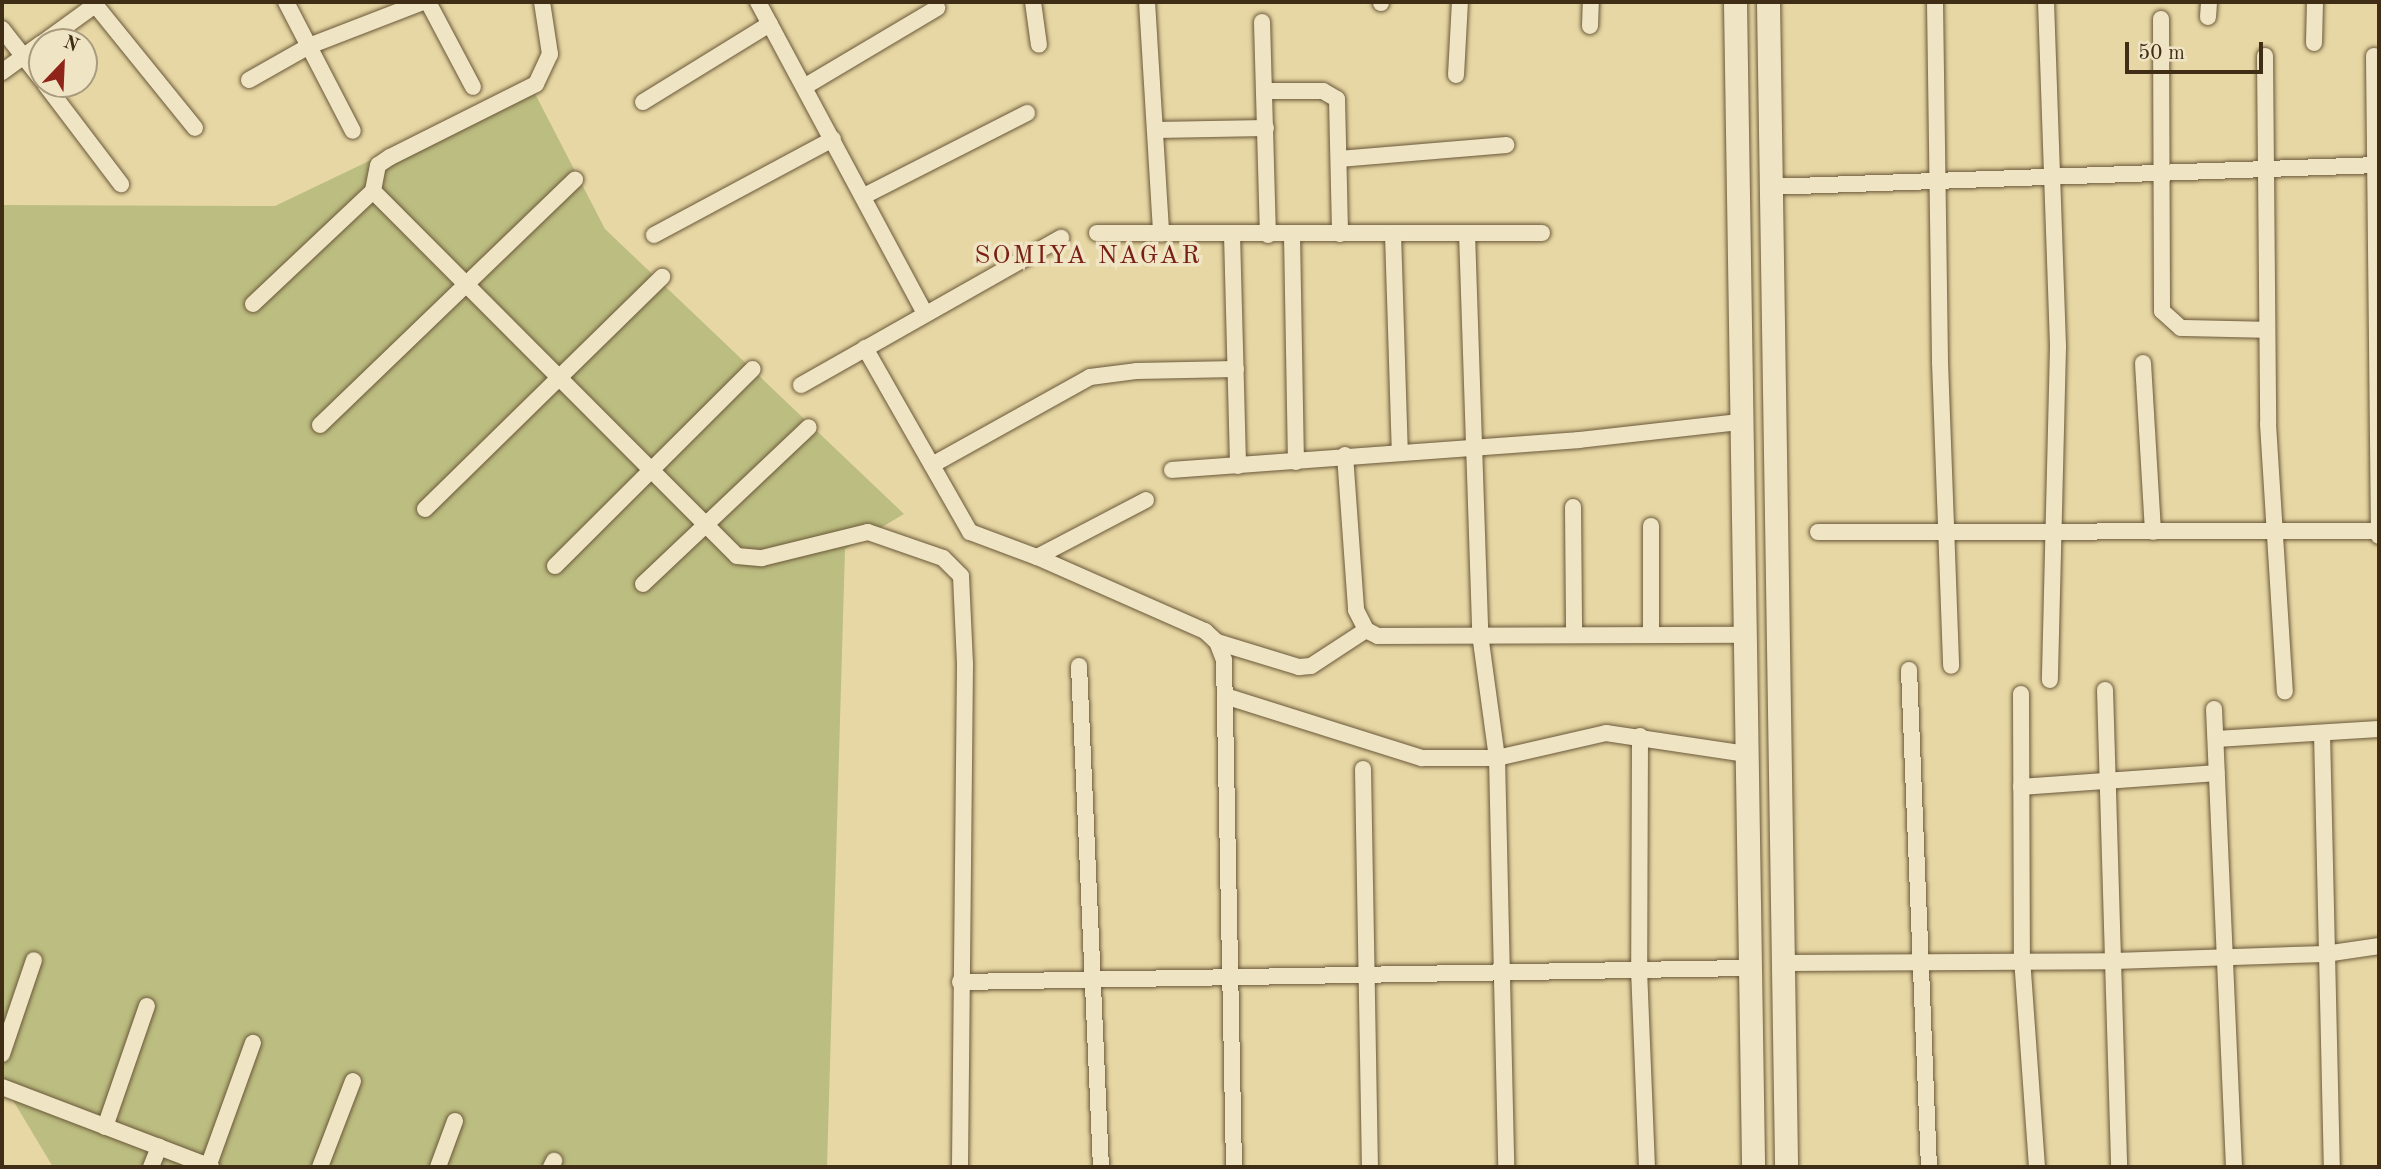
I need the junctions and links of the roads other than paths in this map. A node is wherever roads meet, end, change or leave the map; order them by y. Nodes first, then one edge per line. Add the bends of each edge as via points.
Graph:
1 (286, 2) edge
2 (423, 2) edge
3 (429, 2) edge
4 (542, 2) edge
5 (758, 2) edge
6 (1033, 2) edge
7 (1147, 2) edge
8 (1460, 2) edge
9 (1591, 2) edge
10 (1735, 2) edge
11 (1768, 2) edge
12 (1935, 2) edge
13 (2046, 2) edge
14 (2315, 2) edge
15 (94, 4) edge
16 (937, 8) dead end
17 (2161, 19) dead end
18 (1262, 22) dead end
19 (770, 24) junction
20 (1590, 26) dead end
21 (63, 28) edge
22 (2, 29) edge
23 (2314, 43) dead end
24 (1040, 45) dead end
25 (309, 46) junction
26 (28, 53) edge
27 (24, 56) junction
28 (2265, 56) dead end
29 (2374, 56) dead end
30 (28, 61) edge
31 (2, 72) edge
32 (1456, 75) dead end
33 (249, 80) dead end
34 (473, 87) dead end
35 (804, 87) junction
36 (1264, 92) junction
37 (55, 98) edge
38 (643, 102) dead end
39 (1027, 113) dead end
40 (195, 128) dead end
41 (1266, 128) junction
42 (1156, 130) junction
43 (353, 131) dead end
44 (833, 139) junction
45 (1506, 145) dead end
46 (1339, 159) junction
47 (2377, 165) edge
48 (2264, 169) junction
49 (2163, 172) junction
50 (2052, 174) junction
51 (575, 180) dead end
52 (1937, 180) junction
53 (121, 184) dead end
54 (1769, 187) junction
55 (373, 191) junction
56 (864, 196) junction
57 (1097, 233) dead end
58 (1467, 233) junction
59 (1542, 233) dead end
60 (1161, 234) junction
61 (1232, 234) junction
62 (1268, 234) junction
63 (1340, 234) junction
64 (1393, 234) junction
65 (654, 235) dead end
66 (1292, 235) junction
67 (1061, 238) dead end
68 (662, 277) dead end
69 (467, 284) junction
70 (253, 304) dead end
71 (925, 313) junction
72 (2266, 330) junction
73 (865, 348) junction
74 (2143, 363) dead end
75 (753, 369) dead end
76 (1236, 369) junction
77 (559, 373) junction
78 (801, 385) dead end
79 (1740, 422) junction
80 (320, 425) dead end
81 (809, 427) dead end
82 (1474, 448) junction
83 (1400, 451) junction
84 (1345, 455) junction
85 (1296, 462) junction
86 (932, 465) junction
87 (1238, 466) junction
88 (652, 470) junction
89 (1172, 470) dead end
90 (1146, 500) dead end
91 (1573, 507) dead end
92 (425, 509) dead end
93 (705, 524) junction
94 (1651, 526) dead end
95 (1948, 530) junction
96 (2379, 531) edge
97 (2153, 532) junction
98 (1818, 533) dead end
99 (2274, 533) junction
100 (2055, 535) junction
101 (2379, 536) edge
102 (1037, 557) junction
103 (555, 566) dead end
104 (643, 584) dead end
105 (1366, 630) junction
106 (1480, 634) junction
107 (1574, 634) junction
108 (1651, 634) junction
109 (1744, 635) junction
110 (1217, 642) junction
111 (1079, 666) dead end
112 (1951, 666) dead end
113 (1909, 670) dead end
114 (2050, 680) dead end
115 (2105, 690) dead end
116 (2286, 691) dead end
117 (2021, 694) dead end
118 (1225, 696) junction
119 (2214, 709) dead end
120 (2379, 729) edge
121 (2322, 733) junction
122 (1640, 736) junction
123 (2216, 739) junction
124 (1746, 754) junction
125 (1497, 758) junction
126 (1363, 769) dead end
127 (2217, 773) junction
128 (2108, 781) junction
129 (2021, 786) junction
130 (2379, 946) edge
131 (2325, 954) junction
132 (2225, 957) junction
133 (2022, 958) junction
134 (34, 960) dead end
135 (1920, 961) junction
136 (2114, 961) junction
137 (1783, 963) junction
138 (1750, 968) junction
139 (1639, 969) junction
140 (1501, 972) junction
141 (1368, 974) junction
142 (1095, 979) junction
143 (1231, 980) junction
144 (960, 982) junction
145 (147, 1006) dead end
146 (253, 1044) dead end
147 (2, 1054) edge
148 (354, 1081) dead end
149 (2, 1087) edge
150 (456, 1121) dead end
151 (105, 1127) junction
152 (159, 1147) junction
153 (151, 1167) edge
154 (209, 1167) edge
155 (320, 1167) edge
156 (438, 1167) edge
157 (960, 1167) edge
158 (1101, 1167) edge
159 (1234, 1167) edge
160 (1370, 1167) edge
161 (1506, 1167) edge
162 (1647, 1167) edge
163 (1753, 1167) edge
164 (1786, 1167) edge
165 (1929, 1167) edge
166 (2037, 1167) edge
167 (2119, 1167) edge
168 (2234, 1167) edge
169 (2332, 1167) edge

1 - 25 street
2 - 25 street
3 - 34 street
4 - 55 street via 550,54 536,84 390,157 378,165
5 - 19 street
6 - 24 street
7 - 42 street
8 - 32 street
9 - 20 street
10 - 79 main road
11 - 54 main road
12 - 52 street
13 - 50 street
14 - 23 street
15 - 21 street
15 - 40 street
16 - 35 street
17 - 49 street
18 - 36 street
19 - 35 street
19 - 38 street
22 - 27 street
25 - 33 street
25 - 43 street
26 - 27 street
27 - 30 street
27 - 31 street
28 - 48 street
29 - 47 street
35 - 44 street
36 - 41 street
36 - 46 street via 1332,94
37 - 53 street
39 - 56 street
41 - 42 street
41 - 62 street
42 - 60 street
44 - 56 street
44 - 65 street
45 - 46 street
46 - 63 street
47 - 48 street
47 - 96 street
48 - 49 street
48 - 72 street
49 - 50 street
49 - 72 street via 2162,311 2168,322 2198,329
50 - 52 street
50 - 100 street via 2058,347
51 - 69 street
52 - 54 street
52 - 95 street
54 - 137 main road
55 - 69 street
55 - 70 street
56 - 71 street
57 - 60 street
58 - 59 street
58 - 64 street
58 - 82 street
60 - 61 street
61 - 62 street
61 - 76 street
62 - 66 street
63 - 64 street
63 - 66 street
64 - 83 street
66 - 85 street
67 - 71 street
68 - 77 street
69 - 77 street
69 - 80 street
71 - 73 street
72 - 99 street
73 - 78 street
73 - 86 street
74 - 97 street
75 - 88 street
76 - 86 street via 1136,370 1090,377
76 - 87 street
77 - 88 street
77 - 92 street
79 - 82 street
79 - 109 main road
81 - 93 street
82 - 83 street
82 - 106 street
83 - 84 street
84 - 85 street
84 - 105 street via 1356,610
85 - 87 street
86 - 102 street via 970,531
87 - 89 street
88 - 93 street
88 - 103 street
90 - 102 street
91 - 107 street
93 - 104 street
93 - 144 street via 727,549 749,559 867,532 943,558 961,576 965,664
94 - 108 street
95 - 98 street
95 - 100 street
95 - 112 street
96 - 99 street
96 - 101 street
97 - 99 street
97 - 100 street
99 - 116 street
100 - 114 street
102 - 110 street via 1205,631
105 - 106 street via 1392,638
105 - 110 street via 1311,666 1299,667
106 - 107 street
106 - 125 street
107 - 108 street
108 - 109 street
109 - 124 main road
110 - 118 street via 1224,660
111 - 142 street
113 - 135 street
115 - 128 street
117 - 129 street
118 - 125 street via 1422,758
118 - 143 street
119 - 123 street
120 - 121 street
121 - 123 street
121 - 131 street
122 - 124 street
122 - 125 street via 1573,737
122 - 139 street
123 - 127 street
124 - 138 main road
125 - 140 street
126 - 141 street
127 - 128 street
127 - 132 street
128 - 129 street
128 - 136 street
129 - 133 street
130 - 131 street
131 - 132 street
131 - 169 street
132 - 136 street
132 - 168 street
133 - 135 street
133 - 136 street
133 - 166 street
134 - 147 street
135 - 137 street
135 - 165 street
136 - 167 street
137 - 164 main road
138 - 139 street
138 - 163 main road
139 - 140 street
139 - 162 street
140 - 141 street
140 - 161 street
141 - 143 street
141 - 160 street
142 - 143 street
142 - 144 street
142 - 158 street
143 - 159 street
144 - 157 street
145 - 151 street
146 - 154 street
148 - 155 street
149 - 151 street
150 - 156 street
151 - 152 street
152 - 153 street
152 - 154 street

